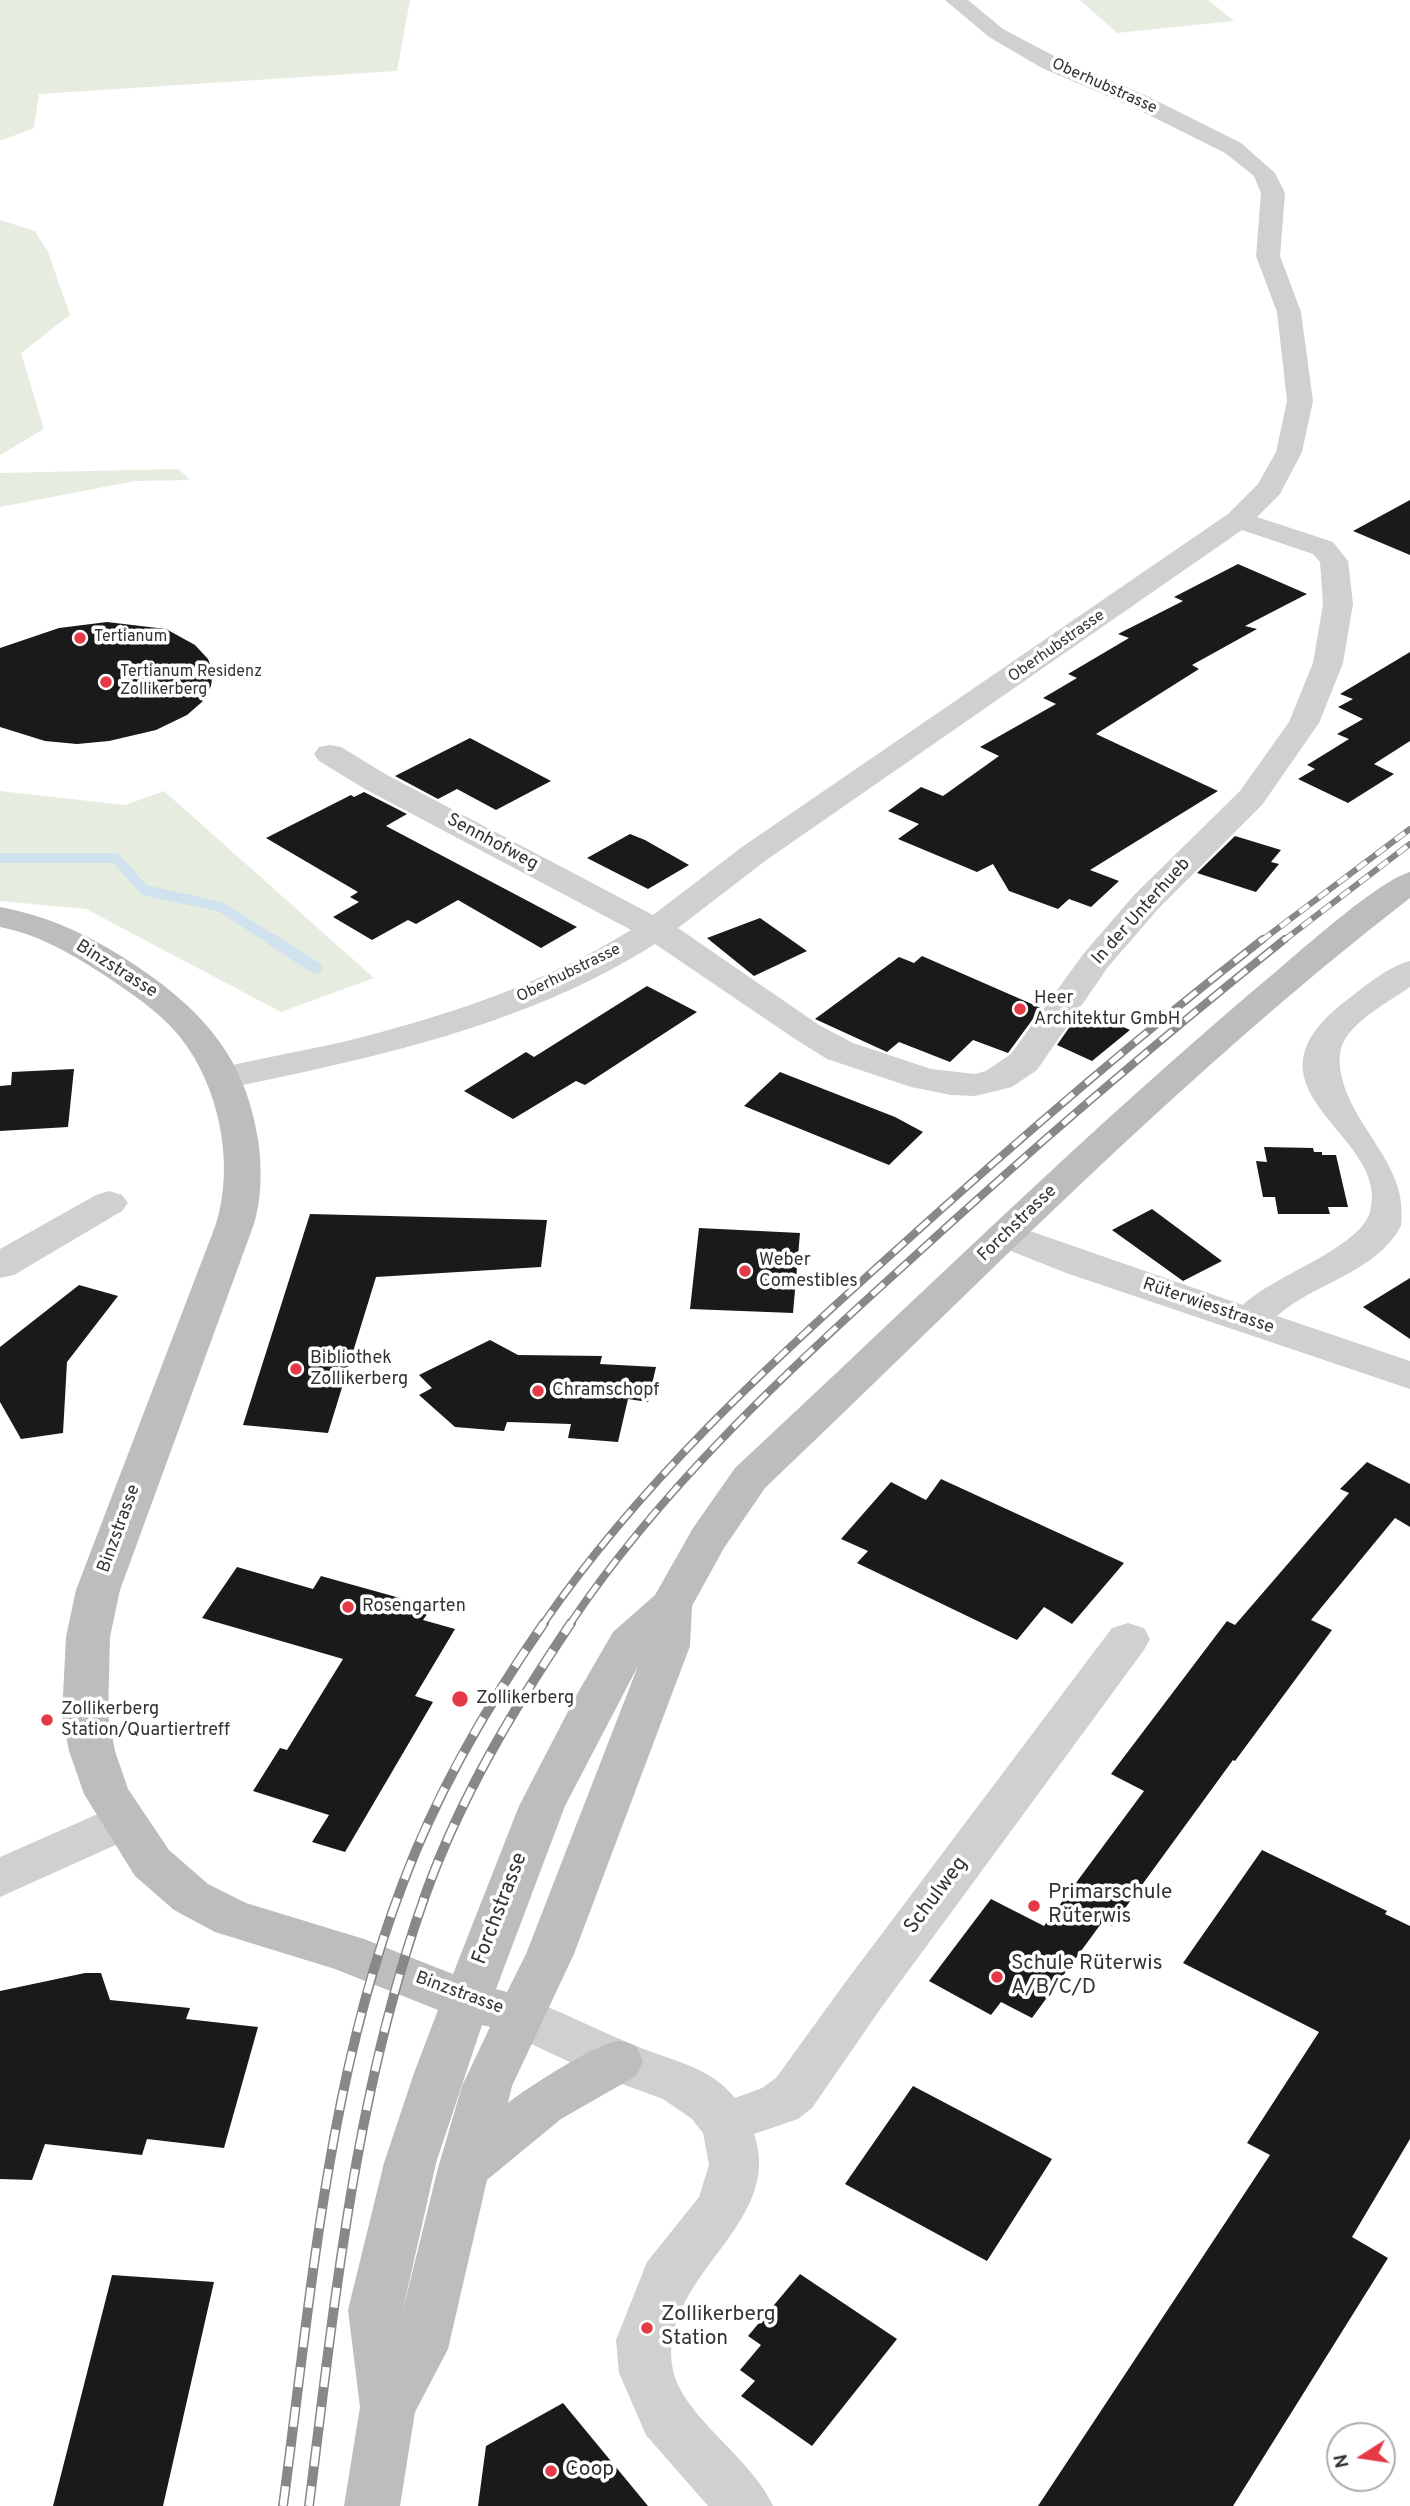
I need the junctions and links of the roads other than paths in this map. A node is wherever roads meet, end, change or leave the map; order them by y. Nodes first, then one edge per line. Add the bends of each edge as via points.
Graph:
1 (955, 0) edge
2 (1238, 520) junction
3 (330, 754) dead end
4 (1410, 882) edge
5 (0, 917) edge
6 (655, 929) junction
7 (1410, 971) edge
8 (224, 1078) junction
9 (109, 1203) dead end
10 (1007, 1235) junction
11 (0, 1266) edge
12 (1249, 1322) junction
13 (1410, 1375) edge
14 (670, 1606) junction
15 (1128, 1639) dead end
16 (123, 1821) junction
17 (0, 1878) edge
18 (467, 1999) junction
19 (521, 2017) junction
20 (618, 2061) junction
21 (725, 2123) junction
22 (464, 2168) junction
23 (388, 2407) junction
24 (372, 2506) edge
25 (745, 2506) edge

1 - 2 street, Oberhubstrasse via 1007,39 1233,148 1264,173 1273,193 1268,256 1289,312 1300,401 1289,452 1270,488
2 - 6 street, Oberhubstrasse via 764,847
2 - 6 street, In der Unterhueb via 1323,548 1334,561 1338,604 1319,687 1304,723 1251,798 1147,901 1105,950 1024,1062 999,1079 951,1084 840,1051
3 - 6 street, Sennhofweg
4 - 10 main road, Forchstrasse via 1252,1008
5 - 8 main road, Binzstrasse via 71,942 162,998 206,1045
6 - 8 street, Oberhubstrasse via 542,990 448,1025
7 - 12 street via 1334,1030 1322,1048 1321,1082 1340,1115 1377,1155 1391,1182 1389,1212 1363,1247 1270,1301
8 - 16 main road, Binzstrasse via 237,1125 239,1207 116,1538 88,1637 85,1715 107,1794
9 - 11 street
10 - 12 street, Rüterwiesstrasse
10 - 14 main road, Forchstrasse via 750,1478
12 - 13 street, Rüterwiesstrasse
14 - 18 main road, Forchstrasse via 629,1643 592,1708 542,1806
14 - 19 main road, Forchstrasse via 668,1646 550,1954
15 - 21 street, Schulweg via 794,2093 780,2104
16 - 17 street
16 - 18 main road, Binzstrasse via 152,1863 191,1897 232,1918 347,1953
18 - 19 main road, Binzstrasse
18 - 23 main road, Forchstrasse via 410,2163 375,2310
19 - 20 street
19 - 22 main road, Forchstrasse via 487,2086
20 - 21 street via 681,2084 710,2104
20 - 22 main road via 543,2104
21 - 25 street via 735,2165 721,2208 666,2279 643,2340 646,2373 666,2417
22 - 23 main road, Forchstrasse via 421,2349
23 - 24 main road, Forchstrasse

